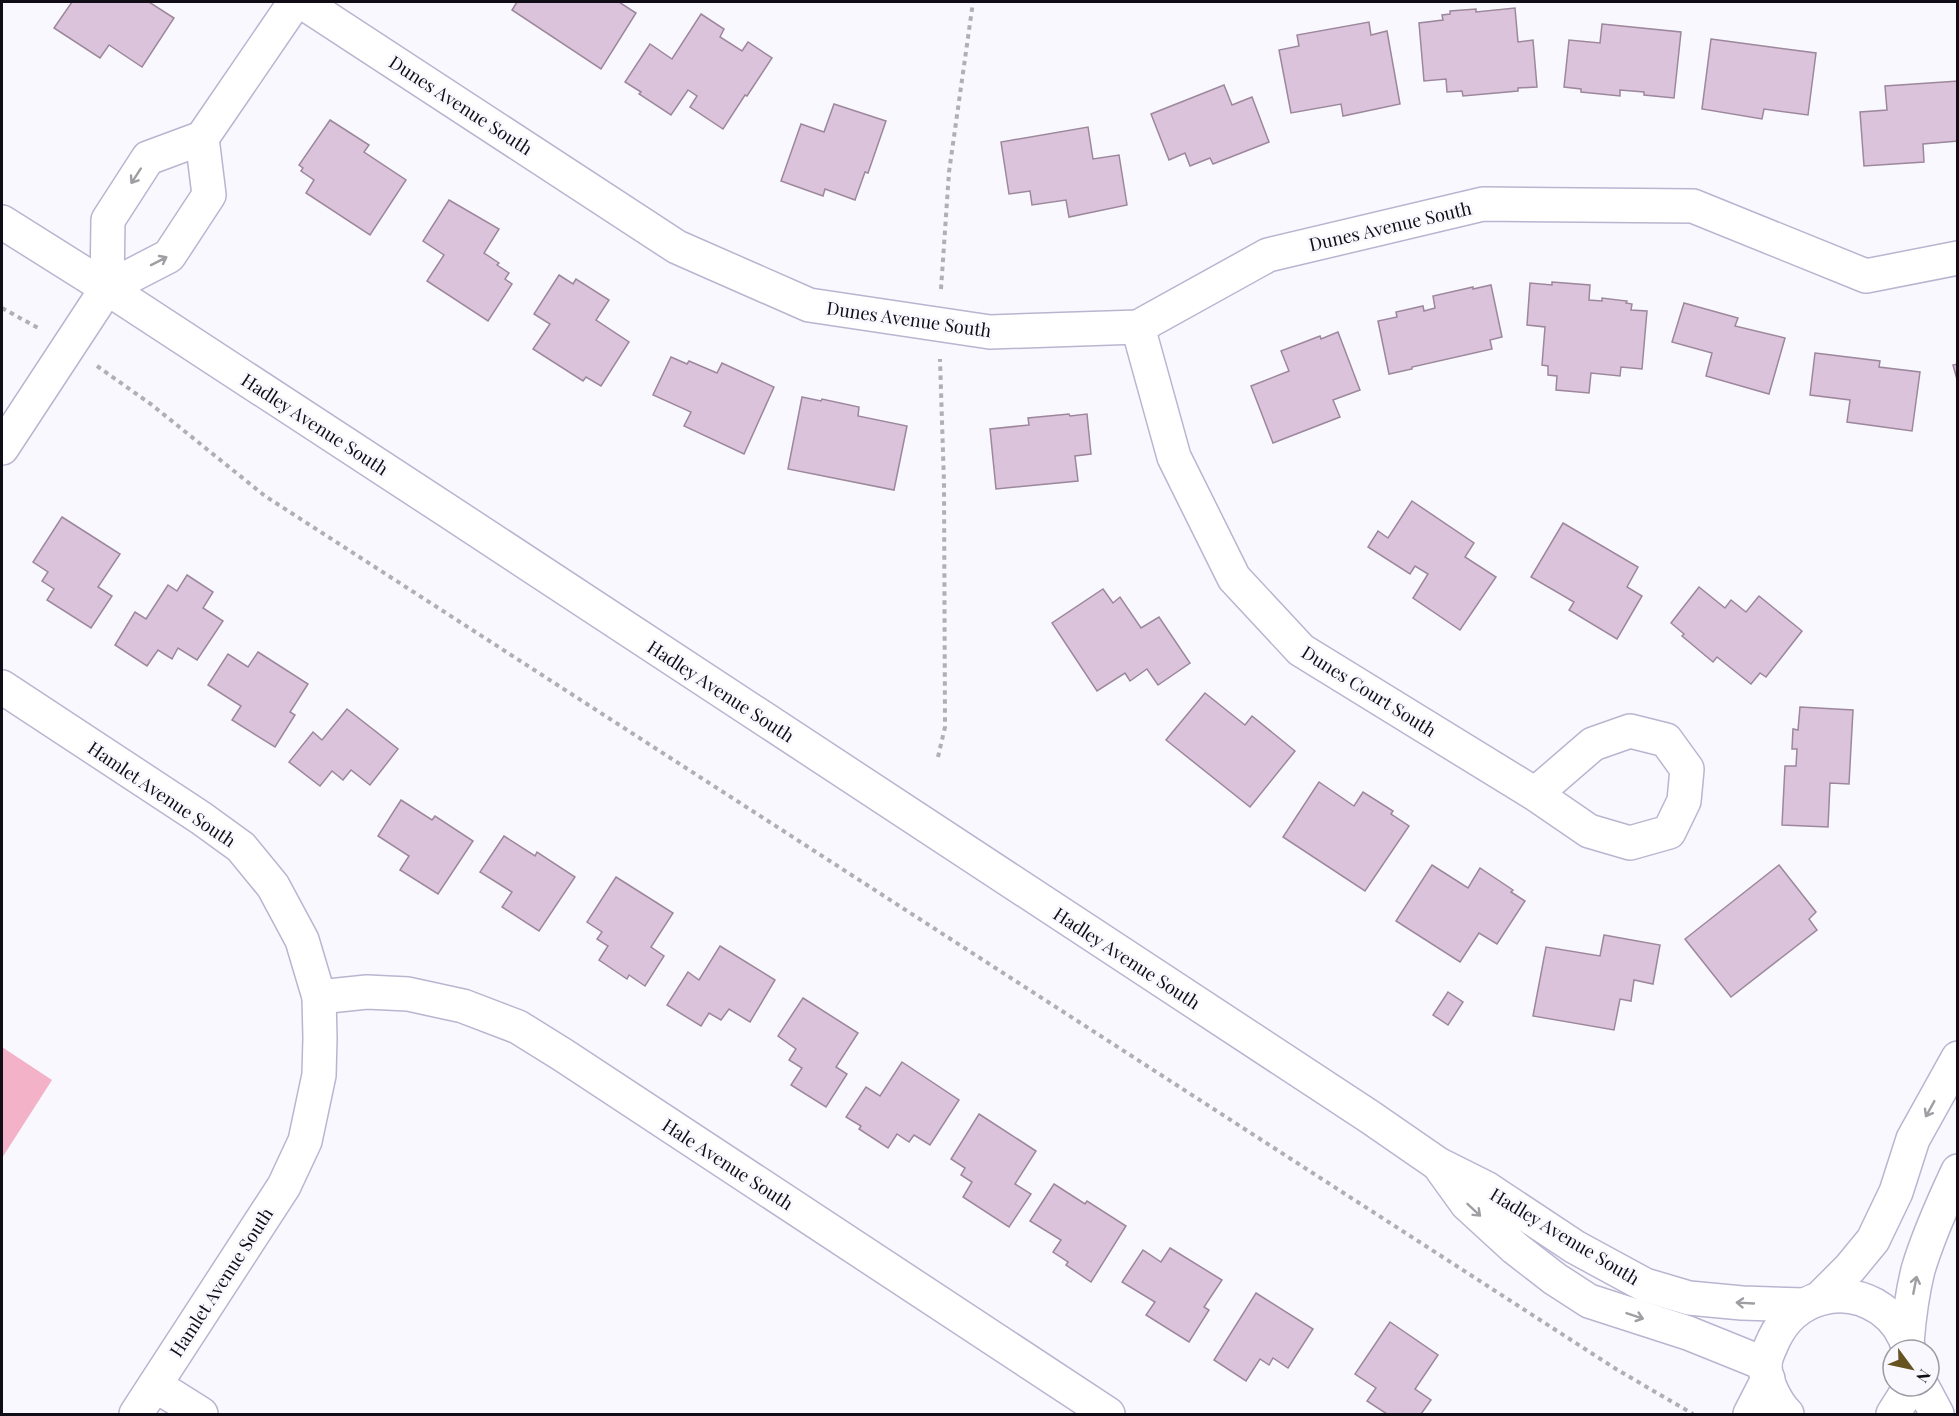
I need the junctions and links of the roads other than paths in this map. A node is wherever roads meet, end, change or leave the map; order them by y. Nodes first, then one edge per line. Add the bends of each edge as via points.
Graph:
1 (295, 2) edge
2 (302, 2) edge
3 (202, 138) junction
4 (2, 222) edge
5 (1958, 258) edge
6 (107, 288) junction
7 (1138, 327) junction
8 (2, 448) edge
9 (2, 687) edge
10 (1535, 794) dead end
11 (319, 998) junction
12 (1958, 1058) edge
13 (1438, 1164) junction
14 (1958, 1171) edge
15 (1812, 1301) junction
16 (1903, 1338) edge
17 (1908, 1338) edge
18 (1767, 1372) junction
19 (155, 1385) junction
20 (1903, 1398) edge
21 (1928, 1398) edge
22 (135, 1414) edge
23 (201, 1414) edge
24 (1108, 1414) edge
25 (1750, 1414) edge
26 (1787, 1414) edge
27 (1893, 1414) edge
28 (1937, 1414) edge

1 - 3 street
2 - 7 street, Dunes Avenue South via 677,247 809,305 990,332
3 -> 6 street via 147,158 108,220
6 -> 3 street via 169,256 209,195
4 - 6 street, Hadley Avenue South
5 - 7 street, Dunes Avenue South via 1866,276 1693,206 1484,204 1268,255
6 - 8 street
6 - 13 street, Hadley Avenue South
7 - 10 street, Dunes Court South via 1174,457 1234,578 1302,650
9 - 11 street, Hamlet Avenue South via 241,848 273,886 302,940
11 - 19 street, Hamlet Avenue South via 319,1075 305,1141 284,1186
11 - 24 street, Hale Avenue South via 367,992 408,994 463,1006 518,1027
12 -> 15 street via 1914,1139 1874,1240
15 -> 13 street, Hadley Avenue South via 1742,1303 1689,1298 1645,1285 1575,1247 1486,1188
13 -> 18 street, Hadley Avenue South via 1467,1204 1555,1279 1589,1300 1688,1334
17 -> 14 street via 1918,1271
15 - 16 street, Hadley Avenue South via 1838,1295 1873,1303 1888,1313
15 - 18 street via 1790,1315 1779,1328
18 - 25 street
18 - 26 street via 1773,1394
19 - 22 street, Hamlet Avenue South
19 - 23 street
20 - 27 street
21 - 28 street

